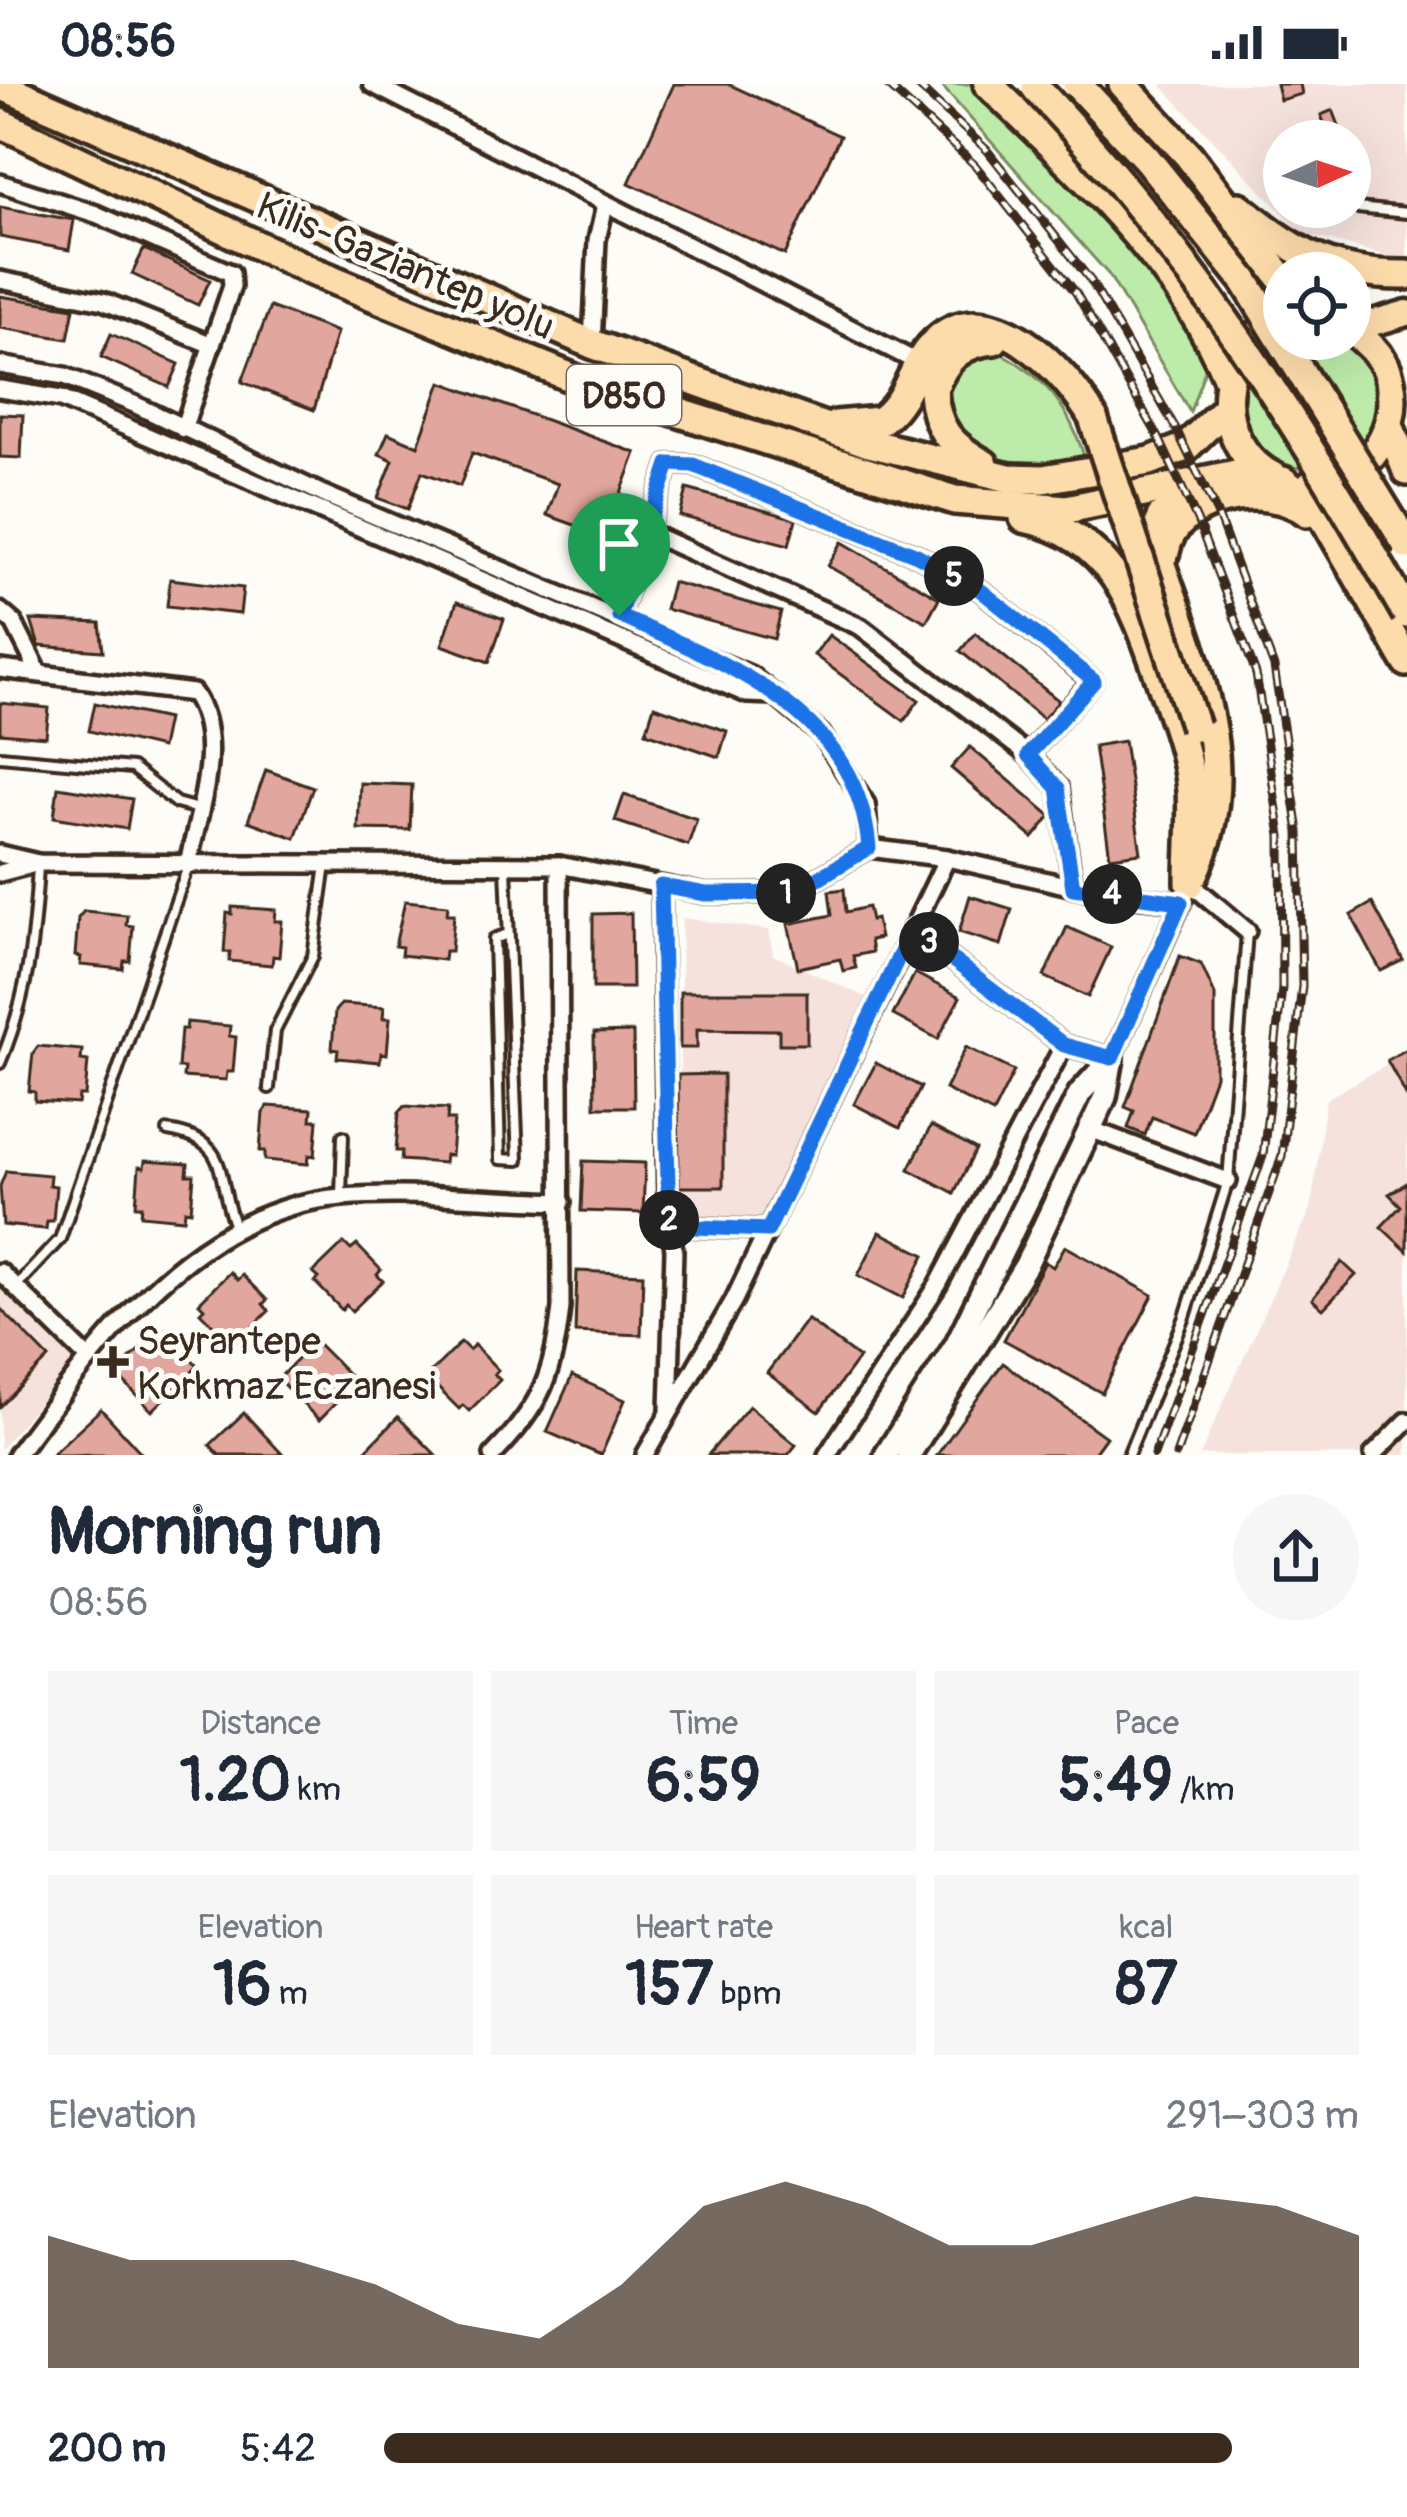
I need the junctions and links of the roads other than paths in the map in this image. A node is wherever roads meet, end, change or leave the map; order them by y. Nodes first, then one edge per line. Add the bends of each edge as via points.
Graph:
1 (371, 84) edge
2 (988, 84) edge
3 (1077, 84) edge
4 (1124, 84) edge
5 (0, 85) edge
6 (1034, 86) edge
7 (0, 124) edge
8 (1207, 180) junction
9 (0, 183) edge
10 (605, 205) junction
11 (1371, 209) edge
12 (1407, 213) edge
13 (1263, 253) edge
14 (1407, 274) edge
15 (0, 280) edge
16 (1407, 313) edge
17 (1371, 323) edge
18 (1263, 333) edge
19 (1022, 342) junction
20 (592, 344) junction
21 (212, 345) junction
22 (1371, 347) edge
23 (919, 363) junction
24 (0, 365) edge
25 (1228, 379) junction
26 (0, 389) edge
27 (1396, 400) edge
28 (1226, 408) junction
29 (803, 422) junction
30 (183, 429) junction
31 (1407, 471) edge
32 (1214, 476) junction
33 (1009, 478) junction
34 (1283, 481) junction
35 (955, 500) junction
36 (646, 532) junction
37 (1340, 545) junction
38 (1407, 545) edge
39 (0, 611) edge
40 (1407, 614) edge
41 (619, 616) junction
42 (1185, 638) junction
43 (1407, 662) edge
44 (0, 669) edge
45 (39, 674) junction
46 (777, 695) junction
47 (1028, 755) junction
48 (0, 756) edge
49 (198, 808) junction
50 (869, 848) junction
51 (0, 854) edge
52 (947, 858) junction
53 (38, 863) junction
54 (326, 864) junction
55 (188, 865) junction
56 (506, 865) junction
57 (559, 866) junction
58 (0, 872) edge
59 (661, 886) junction
60 (1073, 888) junction
61 (1185, 893) junction
62 (912, 929) junction
63 (1247, 931) joint
64 (505, 935) junction
65 (1064, 1045) junction
66 (1112, 1058) junction
67 (0, 1063) edge
68 (269, 1088) dead end
69 (1090, 1129) junction
70 (168, 1131) dead end
71 (343, 1136) dead end
72 (1228, 1181) junction
73 (341, 1197) junction
74 (562, 1202) junction
75 (234, 1224) junction
76 (669, 1226) junction
77 (768, 1230) junction
78 (0, 1272) edge
79 (14, 1287) junction
80 (88, 1358) junction
81 (669, 1420) junction
82 (1407, 1421) edge
83 (16, 1455) edge
84 (493, 1455) edge
85 (645, 1455) edge
86 (827, 1455) edge
87 (886, 1455) edge
88 (909, 1455) edge
89 (1128, 1455) edge
90 (1373, 1455) edge

1 - 10 street
2 - 25 highway via 1153,258 1213,341
3 - 38 highway, bridge via 1245,280
4 - 8 highway
5 - 20 highway, Kilis-Gaziantep yolu / D850
6 - 40 highway, bridge via 1126,183 1196,274 1306,434
7 - 35 highway, Kilis-Gaziantep yolu / D850 via 312,271 581,382
8 - 13 highway
8 - 14 highway via 1317,263
9 - 21 street via 231,273
10 - 20 street
10 - 23 street
11 - 12 lane
15 - 21 street via 103,301
16 - 17 main road
18 - 25 highway
19 - 23 highway via 980,326 951,332
19 - 33 highway via 971,343 942,368 933,389 940,429 956,448
19 - 61 highway, bridge via 1077,388 1093,418 1195,728 1203,792
20 - 29 highway, Kilis-Gaziantep yolu / D850
21 - 30 street
22 - 27 highway
23 - 29 highway via 910,390 880,421
24 - 30 street via 64,376
25 - 28 highway
26 - 46 street via 61,399 747,694
27 - 31 highway
27 - 34 highway, Kilis-Gaziantep yolu via 1377,451 1337,481
28 - 33 highway, Kilis-Gaziantep yolu / D850 via 1186,447 1150,461 1085,475
28 - 34 highway via 1250,461
29 - 33 highway, Kilis-Gaziantep yolu / D850
30 - 41 street
32 - 34 highway, Kilis-Gaziantep yolu / D850
32 - 35 highway, Kilis-Gaziantep yolu / D850 via 1067,509
32 - 42 highway via 1161,517 1154,545
34 - 37 highway via 1319,509
35 - 61 highway via 1052,524 1083,540 1131,597 1191,789
36 - 41 street
36 - 47 street via 861,627
36 - 47 street via 669,464 693,465 917,555 979,589 1094,681
37 - 42 highway via 1301,507 1276,500 1239,495 1196,510 1171,532 1165,550
37 - 43 highway
39 - 45 street
41 - 46 street
42 - 61 highway via 1212,727 1218,800 1211,838
44 - 45 street
45 - 49 street via 194,693 206,711 210,749
46 - 50 street via 821,734 866,804
47 - 60 street via 1058,788
48 - 49 lane via 132,768 176,802
49 - 55 street
50 - 52 street
50 - 59 street via 793,893
51 - 53 street
52 - 60 street
52 - 62 street
53 - 55 street
53 - 58 street
53 - 67 lane via 33,954
54 - 55 street
54 - 56 street
54 - 68 lane via 313,956 275,1031
55 - 79 lane via 61,1239
56 - 57 street
56 - 64 lane
57 - 59 street
57 - 74 street
59 - 76 street
60 - 61 street
61 - 63 street
61 - 66 street
62 - 65 street
62 - 77 street
63 - 72 lane
64 - 64 lane via 512,947 518,1160 500,1159 494,939
65 - 66 street
65 - 86 street via 938,1285
66 - 69 street
66 - 87 street via 1080,1093 956,1345
69 - 72 street
69 - 88 street via 1026,1265
70 - 75 lane via 196,1136 213,1150
71 - 73 lane
72 - 89 lane via 1185,1317
73 - 74 street
73 - 75 street
74 - 84 street via 554,1369
75 - 80 street
76 - 77 street
76 - 81 street
77 - 81 street
78 - 79 street
79 - 80 street
80 - 83 street
81 - 85 street
82 - 90 street

